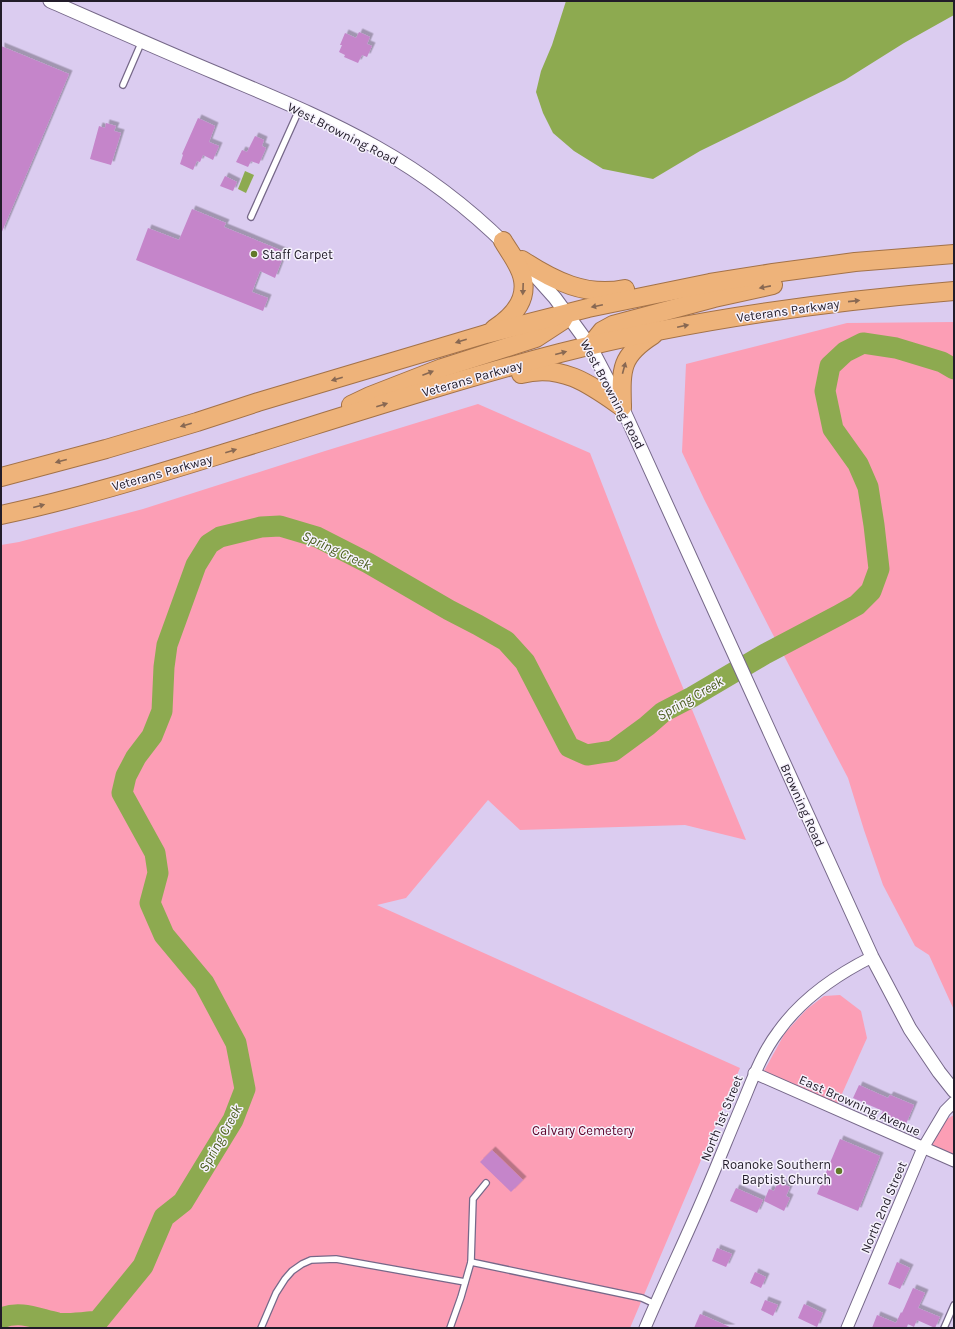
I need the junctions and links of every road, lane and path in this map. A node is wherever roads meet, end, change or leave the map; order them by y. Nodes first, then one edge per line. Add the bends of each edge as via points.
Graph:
1 (50, 1) edge
2 (142, 41) junction
3 (123, 85) dead end
4 (299, 110) junction
5 (251, 217) dead end
6 (503, 241) junction
7 (954, 254) edge
8 (913, 257) junction
9 (522, 260) junction
10 (747, 278) junction
11 (954, 292) edge
12 (566, 313) junction
13 (658, 332) junction
14 (486, 334) junction
15 (590, 346) junction
16 (415, 395) junction
17 (622, 407) junction
18 (304, 429) junction
19 (1, 477) edge
20 (669, 510) joint
21 (1, 515) edge
22 (872, 958) junction
23 (754, 1073) junction
24 (954, 1091) edge
25 (954, 1102) edge
26 (923, 1148) junction
27 (954, 1161) edge
28 (486, 1183) dead end
29 (471, 1262) junction
30 (465, 1282) junction
31 (655, 1304) junction
32 (954, 1305) edge
33 (261, 1328) edge
34 (450, 1328) edge
35 (645, 1328) edge
36 (847, 1328) edge
37 (944, 1328) edge

1 - 2 street, West Browning Road
2 - 3 lane
2 - 4 street, West Browning Road
4 - 5 lane
4 - 6 street, West Browning Road via 358,137 401,162 468,210
6 - 9 street, West Browning Road
6 -> 14 highway via 518,265 523,279 523,296 511,316
7 - 8 highway
8 - 10 highway via 810,268
8 -> 15 highway via 729,295 644,316 602,331
9 - 10 highway via 545,275 569,285 601,292 613,292 722,271
9 - 12 street, West Browning Road
10 -> 12 highway via 666,291
13 -> 11 highway, Veterans Parkway via 800,307
12 - 14 highway
12 - 15 street, West Browning Road
18 -> 12 highway via 370,396 442,368 536,338 562,321
13 - 15 highway, Veterans Parkway
17 -> 13 highway via 622,374 627,358 641,343
14 -> 19 highway via 174,429
16 -> 15 highway, Veterans Parkway
15 - 17 street, West Browning Road
16 - 17 highway via 438,397 543,370 582,380
18 -> 16 highway, Veterans Parkway
17 - 20 street, West Browning Road
21 -> 18 highway, Veterans Parkway via 146,477
20 - 22 street, Browning Road
22 - 23 street, North 1st Street via 829,981 792,1014 764,1052
22 - 24 street, Browning Road via 910,1029
23 - 26 street, East Browning Avenue
23 - 31 street, North 1st Street via 707,1188
25 - 26 street, North 2nd Street via 945,1111
26 - 27 street, East Browning Avenue
26 - 36 street, North 2nd Street
28 - 29 lane via 473,1199
29 - 30 lane
29 - 31 lane via 642,1298
30 - 33 lane via 336,1259 312,1260 292,1271 285,1279
30 - 34 lane
31 - 35 street, North 1st Street
32 - 37 lane

